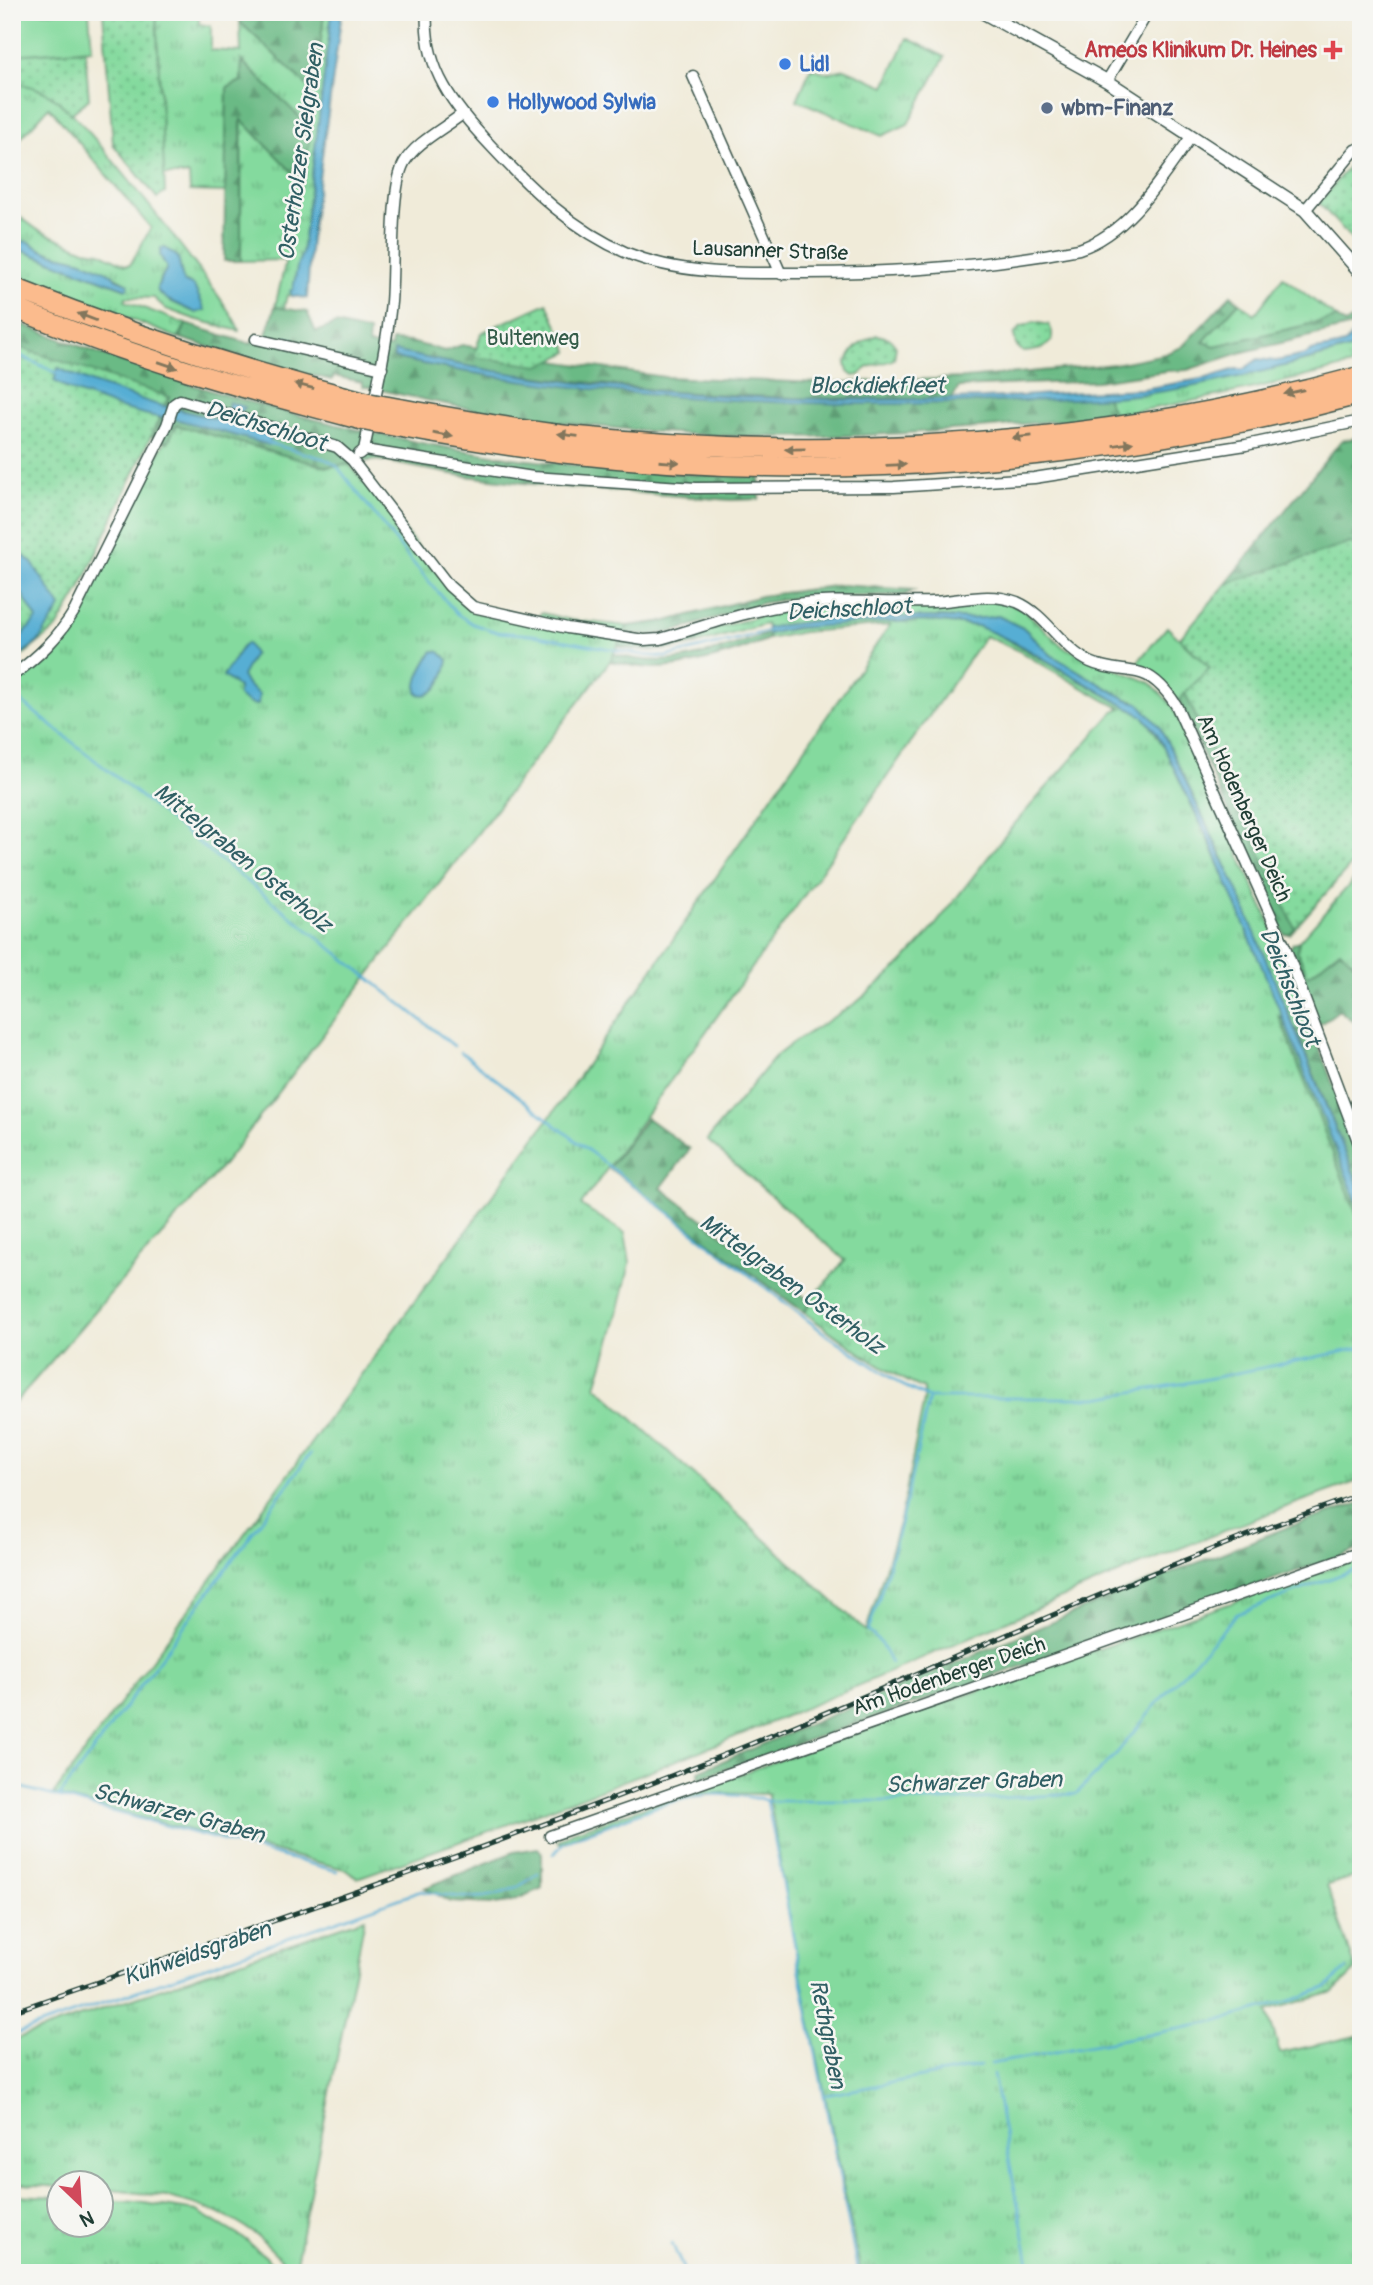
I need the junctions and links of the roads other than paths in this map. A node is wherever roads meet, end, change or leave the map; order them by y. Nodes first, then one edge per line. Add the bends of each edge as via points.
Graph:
1 (428, 12) edge
2 (982, 12) edge
3 (1148, 12) edge
4 (693, 76) dead end
5 (1107, 81) junction
6 (461, 115) junction
7 (1191, 137) junction
8 (1361, 148) edge
9 (1305, 210) junction
10 (781, 274) junction
11 (1361, 274) edge
12 (12, 287) edge
13 (12, 307) edge
14 (256, 339) dead end
15 (382, 368) junction
16 (1361, 376) edge
17 (1361, 394) edge
18 (373, 413) junction
19 (1361, 421) edge
20 (364, 450) junction
21 (352, 460) junction
22 (12, 676) edge
23 (1361, 1149) edge
24 (1361, 1552) edge
25 (550, 1836) dead end

1 - 6 street, Lausanner Straße via 433,63
2 - 5 street
3 - 5 street
4 - 10 street
5 - 7 street
6 - 10 street, Lausanner Straße via 555,209 601,241 663,265
6 - 15 street via 402,166
7 - 9 street
7 - 10 street, Lausanner Straße via 1136,209 1090,246 947,267
8 - 9 street
9 - 11 street
18 -> 12 highway via 94,320
13 -> 18 highway via 113,346 265,395
14 - 15 street
15 - 20 street
16 -> 18 highway via 1114,427 911,447 785,449 618,439
18 -> 17 highway via 493,444 589,456 710,465 872,466 1040,455 1118,444 1258,419
19 - 20 street via 1034,478 894,487 696,488 533,477
20 - 21 street
21 - 22 street via 337,447 180,400 174,404 62,632
21 - 23 street, Am Hodenberger Deich via 449,586 473,607 644,640 791,604 934,602 994,596 1034,611 1090,662 1140,672 1160,684 1176,705 1285,947
24 - 25 street, Am Hodenberger Deich

